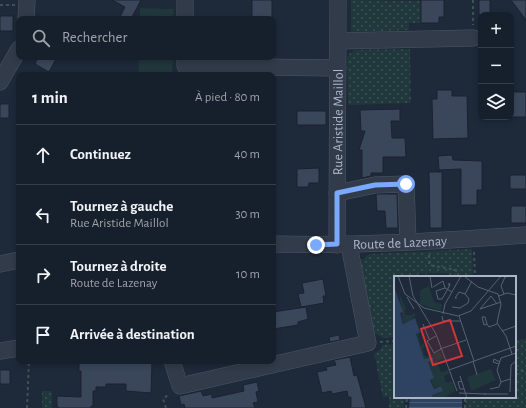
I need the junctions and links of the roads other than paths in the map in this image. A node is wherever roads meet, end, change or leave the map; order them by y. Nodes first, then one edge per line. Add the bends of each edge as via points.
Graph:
1 (27, 0) edge
2 (185, 0) edge
3 (338, 0) edge
4 (26, 16) edge
5 (185, 16) edge
6 (473, 38) road end
7 (338, 41) junction
8 (11, 54) edge
9 (185, 60) edge
10 (338, 68) junction
11 (0, 82) edge
12 (337, 193) junction
13 (526, 235) edge
14 (408, 242) junction
15 (276, 244) edge
16 (343, 245) junction
17 (0, 264) edge
18 (16, 265) edge
19 (16, 348) edge
20 (0, 351) edge
21 (173, 364) edge

1 - 4 street
2 - 5 street
3 - 7 street, Rue Aristide Maillol
6 - 7 street
7 - 10 street, Rue Aristide Maillol
8 - 11 street
9 - 10 street via 185,66
10 - 12 street, Rue Aristide Maillol
12 - 14 street via 375,185 406,184
12 - 16 street, Rue Aristide Maillol
13 - 14 street, Route de Lazenay
14 - 16 street, Route de Lazenay
15 - 16 street, Route de Lazenay
16 - 21 street, Rue Aristide Maillol via 368,343 180,386
17 - 18 street
19 - 20 street

